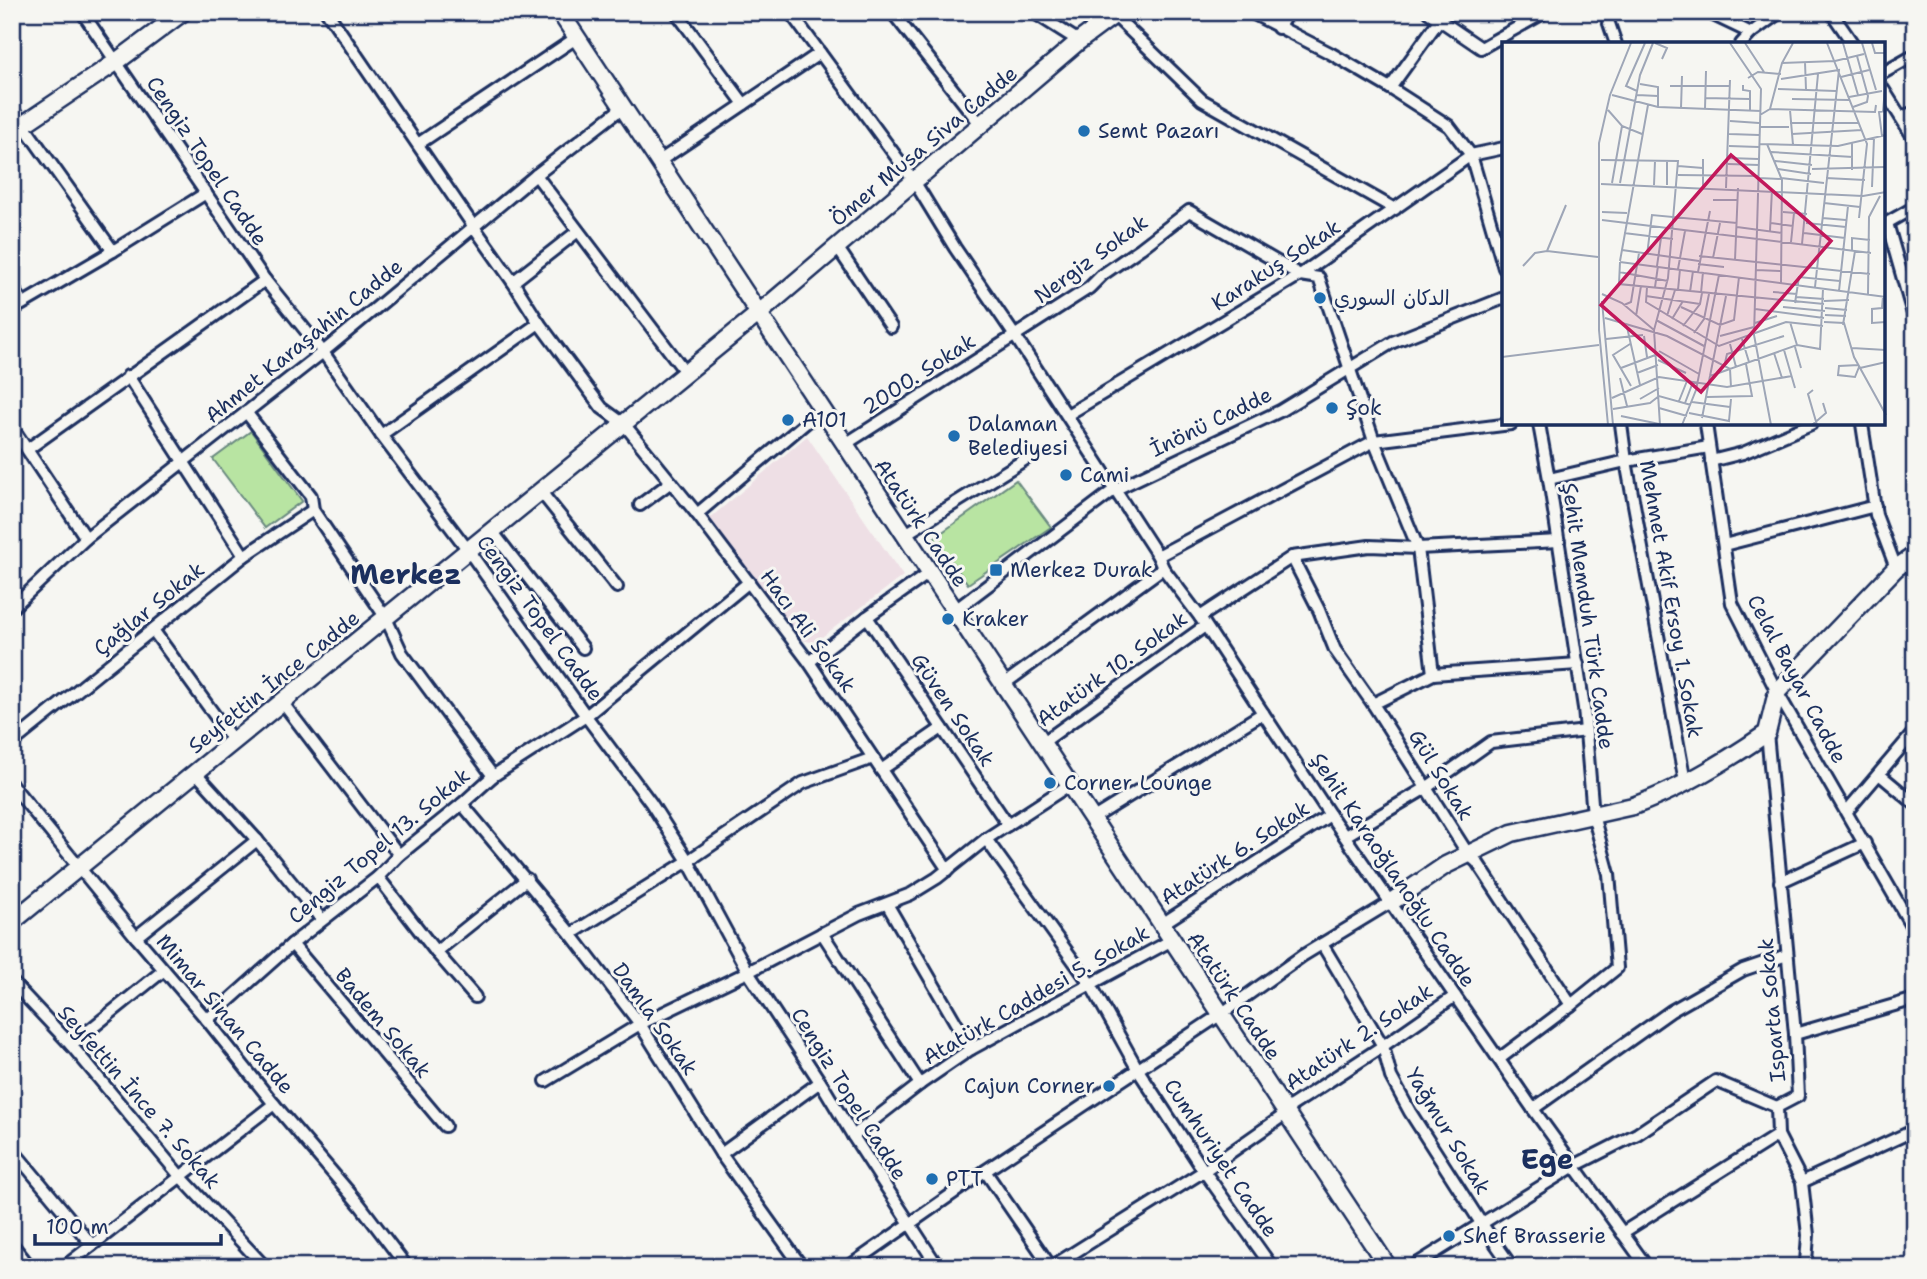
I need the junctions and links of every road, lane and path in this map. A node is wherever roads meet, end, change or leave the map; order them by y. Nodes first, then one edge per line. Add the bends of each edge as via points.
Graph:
1 (82, 12) edge
2 (183, 12) edge
3 (327, 12) edge
4 (559, 12) edge
5 (676, 12) edge
6 (790, 12) edge
7 (892, 12) edge
8 (1032, 12) edge
9 (1250, 12) edge
10 (1288, 12) edge
11 (1428, 12) edge
12 (1545, 12) edge
13 (1605, 12) edge
14 (1707, 12) edge
15 (1780, 12) edge
16 (1831, 12) edge
17 (1116, 14) edge
18 (1443, 16) edge
19 (1278, 28) junction
20 (1751, 33) junction
21 (576, 38) junction
22 (1079, 41) junction
23 (1615, 42) edge
24 (1743, 42) edge
25 (1852, 42) edge
26 (820, 53) junction
27 (1915, 55) edge
28 (116, 62) junction
29 (1885, 72) edge
30 (1390, 88) junction
31 (1885, 92) edge
32 (744, 104) junction
33 (622, 108) junction
34 (12, 109) edge
35 (1915, 112) edge
36 (1901, 117) junction
37 (981, 125) junction
38 (17, 128) edge
39 (1915, 140) edge
40 (418, 144) junction
41 (1502, 148) edge
42 (1471, 155) junction
43 (658, 162) junction
44 (536, 175) junction
45 (914, 181) junction
46 (206, 193) junction
47 (1915, 207) edge
48 (1395, 209) junction
49 (1885, 224) edge
50 (474, 227) junction
51 (578, 231) junction
52 (837, 247) junction
53 (113, 251) junction
54 (1502, 264) edge
55 (1300, 275) junction
56 (265, 279) junction
57 (513, 282) junction
58 (12, 287) edge
59 (1502, 298) edge
60 (23, 303) junction
61 (12, 310) edge
62 (758, 314) junction
63 (1915, 321) edge
64 (539, 323) junction
65 (891, 327) dead end
66 (1015, 336) junction
67 (323, 352) junction
68 (1350, 370) junction
69 (687, 373) junction
70 (128, 376) junction
71 (821, 410) junction
72 (246, 412) junction
73 (1067, 415) junction
74 (624, 424) junction
75 (1503, 425) edge
76 (1538, 425) edge
77 (1621, 425) edge
78 (1706, 425) edge
79 (1862, 425) edge
80 (12, 427) edge
81 (1791, 428) edge
82 (381, 435) junction
83 (1374, 441) junction
84 (844, 445) junction
85 (1709, 447) junction
86 (28, 449) junction
87 (1029, 457) dead end
88 (1626, 461) junction
89 (1711, 461) junction
90 (184, 463) junction
91 (1549, 480) junction
92 (671, 482) junction
93 (1114, 490) junction
94 (541, 492) junction
95 (640, 505) dead end
96 (1875, 506) junction
97 (313, 510) junction
98 (697, 514) junction
99 (492, 531) junction
100 (904, 535) junction
101 (86, 538) junction
102 (1559, 541) junction
103 (1724, 545) junction
104 (1419, 548) junction
105 (468, 550) junction
106 (1915, 555) edge
107 (244, 556) junction
108 (1158, 556) junction
109 (1292, 557) junction
110 (1163, 568) junction
111 (1896, 568) junction
112 (929, 573) junction
113 (749, 582) junction
114 (617, 587) dead end
115 (12, 608) edge
116 (954, 611) junction
117 (867, 617) junction
118 (386, 618) junction
119 (1203, 621) junction
120 (153, 630) junction
121 (583, 648) dead end
122 (809, 662) junction
123 (1578, 664) junction
124 (1433, 674) junction
125 (1004, 684) junction
126 (1777, 692) junction
127 (282, 702) junction
128 (1373, 704) junction
129 (1263, 713) junction
130 (586, 716) junction
131 (942, 728) junction
132 (1586, 731) junction
133 (1915, 732) edge
134 (1767, 733) junction
135 (234, 742) junction
136 (12, 743) edge
137 (1042, 743) junction
138 (873, 758) junction
139 (881, 770) junction
140 (196, 773) junction
141 (1879, 774) junction
142 (493, 776) junction
143 (1685, 782) junction
144 (12, 785) edge
145 (1069, 785) junction
146 (1426, 788) junction
147 (461, 804) junction
148 (1915, 804) edge
149 (1847, 811) junction
150 (1330, 815) junction
151 (1594, 815) junction
152 (1092, 819) junction
153 (1008, 825) junction
154 (1345, 836) junction
155 (986, 839) junction
156 (257, 840) junction
157 (1865, 843) junction
158 (1468, 854) junction
159 (399, 855) junction
160 (688, 861) junction
161 (79, 867) junction
162 (947, 870) junction
163 (378, 877) junction
164 (527, 879) junction
165 (1780, 882) junction
166 (1391, 902) junction
167 (887, 904) junction
168 (322, 920) junction
169 (12, 922) edge
170 (1162, 924) junction
171 (1915, 932) edge
172 (822, 933) junction
173 (571, 934) junction
174 (136, 937) junction
175 (1172, 940) junction
176 (292, 944) junction
177 (1322, 944) junction
178 (436, 952) junction
179 (1787, 955) junction
180 (164, 970) junction
181 (748, 972) junction
182 (12, 982) edge
183 (1091, 985) junction
184 (1455, 996) junction
185 (475, 997) dead end
186 (1915, 999) edge
187 (1572, 1005) junction
188 (1221, 1014) junction
189 (207, 1020) junction
190 (640, 1024) junction
191 (1796, 1034) junction
192 (71, 1045) junction
193 (1384, 1046) junction
194 (971, 1049) junction
195 (1499, 1059) junction
196 (1138, 1070) junction
197 (546, 1081) dead end
198 (820, 1082) junction
199 (920, 1084) junction
200 (274, 1104) junction
201 (1777, 1107) junction
202 (1533, 1109) junction
203 (1286, 1112) junction
204 (445, 1126) dead end
205 (1915, 1130) edge
206 (1778, 1135) junction
207 (853, 1136) junction
208 (12, 1149) edge
209 (721, 1154) junction
210 (1574, 1166) junction
211 (985, 1171) junction
212 (1204, 1171) junction
213 (180, 1176) junction
214 (1802, 1182) junction
215 (1481, 1223) junction
216 (909, 1224) junction
217 (1622, 1233) junction
218 (12, 1244) edge
219 (92, 1245) junction
220 (263, 1264) edge
221 (1267, 1265) edge
222 (30, 1267) edge
223 (64, 1267) edge
224 (247, 1267) edge
225 (407, 1267) edge
226 (802, 1267) edge
227 (848, 1267) edge
228 (938, 1267) edge
229 (1051, 1267) edge
230 (1388, 1267) edge
231 (1412, 1267) edge
232 (1512, 1267) edge
233 (1647, 1267) edge
234 (1808, 1267) edge

1 - 28 street, Cengiz Topel Cadde
2 - 28 main road
3 - 40 street, Hacı Ali Sokak
4 - 21 main road, Atatürk Cadde
5 - 32 street
6 - 26 street, Şehit Karaoğlanoğlu Cadde
7 - 37 street
8 - 22 street
9 - 19 street
10 - 19 street
11 - 18 street
12 - 18 street via 1481,48
13 - 23 street
14 - 20 street
15 - 20 street
16 - 25 street
17 - 22 main road, Ömer Musa Siva Cadde
17 - 48 street via 1202,100
18 - 30 street
19 - 30 street
20 - 24 street
21 - 33 main road, Atatürk Cadde
21 - 40 street
22 - 37 main road, Ömer Musa Siva Cadde
26 - 32 street
26 - 45 street, Şehit Karaoğlanoğlu Cadde
27 - 29 street
28 - 38 main road
28 - 46 street, Cengiz Topel Cadde
30 - 42 street via 1449,126
31 - 36 street
32 - 43 street
33 - 43 main road, Atatürk Cadde
33 - 44 street, Ahmet Karaşahin Cadde
34 - 38 street
35 - 36 street
36 - 39 street
37 - 45 main road, Ömer Musa Siva Cadde
38 - 53 street
40 - 50 street, Hacı Ali Sokak
41 - 42 street, Karakuş Sokak
42 - 48 street, Karakuş Sokak
42 - 54 street
43 - 62 main road, Atatürk Cadde
44 - 50 street, Ahmet Karaşahin Cadde
44 - 51 street
45 - 52 main road, Ömer Musa Siva Cadde
45 - 66 street, Şehit Karaoğlanoğlu Cadde
46 - 53 street
46 - 56 street, Cengiz Topel Cadde
47 - 49 street
48 - 55 street, Karakuş Sokak
49 - 63 street
50 - 57 street, Hacı Ali Sokak
50 - 67 street, Ahmet Karaşahin Cadde
51 - 57 street
51 - 69 street
52 - 62 main road, Ömer Musa Siva Cadde
52 - 65 street
53 - 60 street
55 - 66 street, Nergiz Sokak via 1189,211 1089,288
55 - 68 street via 1319,278
55 - 73 street, Karakuş Sokak
56 - 67 street, Cengiz Topel Cadde
56 - 70 street
57 - 64 street, Hacı Ali Sokak
58 - 60 street
59 - 68 street, İnönü Cadde via 1393,342
60 - 61 street
62 - 69 main road, Seyfettin İnce Cadde
62 - 71 main road, Atatürk Cadde
64 - 74 street, Hacı Ali Sokak via 602,408
64 - 82 street
66 - 73 street, Şehit Karaoğlanoğlu Cadde
66 - 84 street, 2000. Sokak
67 - 72 street, Ahmet Karaşahin Cadde
67 - 82 street, Cengiz Topel Cadde
68 - 83 street
68 - 93 street, İnönü Cadde via 1280,411
69 - 74 main road, Seyfettin İnce Cadde
70 - 86 street
70 - 90 street
71 - 84 main road, Atatürk Cadde
71 - 98 street
72 - 90 street, Ahmet Karaşahin Cadde
72 - 97 street via 311,496
73 - 93 street, Şehit Karaoğlanoğlu Cadde
74 - 92 street, Hacı Ali Sokak
74 - 94 main road, Seyfettin İnce Cadde
75 - 83 street
76 - 91 street, Şehit Memduh Türk Cadde
77 - 88 street, Mehmet Akif Ersoy 1. Sokak
78 - 85 street, Celal Bayar Cadde
79 - 96 street
80 - 86 street
81 - 89 street via 1743,453
82 - 105 street, Cengiz Topel Cadde
83 - 104 street
83 - 108 street
84 - 100 main road, Atatürk Cadde
85 - 88 street
85 - 89 street, Celal Bayar Cadde
86 - 101 street
87 - 100 street
88 - 91 street
88 - 143 street, Mehmet Akif Ersoy 1. Sokak
89 - 103 street, Celal Bayar Cadde
90 - 101 street, Ahmet Karaşahin Cadde
90 - 107 street
91 - 102 street, Şehit Memduh Türk Cadde
92 - 95 street
92 - 98 street, Hacı Ali Sokak
93 - 108 street, Şehit Karaoğlanoğlu Cadde
93 - 116 street, İnönü Cadde
94 - 99 main road, Seyfettin İnce Cadde
94 - 114 street
96 - 103 street
96 - 111 street
97 - 107 street, Çağlar Sokak
97 - 118 street
98 - 113 street, Hacı Ali Sokak
99 - 105 main road, Seyfettin İnce Cadde
99 - 121 street
100 - 112 main road, Atatürk Cadde
101 - 115 street, Ahmet Karaşahin Cadde
102 - 104 street
102 - 123 street, Şehit Memduh Türk Cadde
103 - 126 street, Celal Bayar Cadde via 1732,603
104 - 109 street via 1369,546
104 - 124 street
105 - 118 main road, Seyfettin İnce Cadde
105 - 130 street, Cengiz Topel Cadde
106 - 111 main road
107 - 120 street, Çağlar Sokak
108 - 110 street, Şehit Karaoğlanoğlu Cadde
109 - 119 street, Atatürk 10. Sokak
109 - 128 street, Gül Sokak via 1335,650
110 - 119 street, Şehit Karaoğlanoğlu Cadde
110 - 125 street
111 - 126 main road
112 - 116 main road, Atatürk Cadde
112 - 117 street
113 - 122 street, Hacı Ali Sokak
113 - 130 street, Cengiz Topel 13. Sokak
116 - 125 main road, Atatürk Cadde
117 - 122 street
117 - 131 street, Güven Sokak
118 - 127 main road, Seyfettin İnce Cadde
118 - 142 street via 402,653
119 - 129 street, Şehit Karaoğlanoğlu Cadde
119 - 137 street, Atatürk 10. Sokak
120 - 135 street
120 - 136 street, Çağlar Sokak
122 - 138 street, Hacı Ali Sokak
123 - 124 street
123 - 132 street, Şehit Memduh Türk Cadde
124 - 128 street
125 - 137 main road, Atatürk Cadde
126 - 134 main road
126 - 149 street, Celal Bayar Cadde
127 - 135 main road, Seyfettin İnce Cadde
127 - 159 street
128 - 146 street, Gül Sokak
129 - 150 street, Şehit Karaoğlanoğlu Cadde
129 - 152 street
130 - 142 street, Cengiz Topel 13. Sokak
130 - 160 street, Cengiz Topel Cadde
131 - 139 street
131 - 153 street, Güven Sokak
132 - 146 street via 1491,742
132 - 151 street, Şehit Memduh Türk Cadde
133 - 141 street
134 - 143 main road
134 - 165 street, Isparta Sokak
135 - 140 main road, Seyfettin İnce Cadde
137 - 145 main road, Atatürk Cadde
138 - 139 street, Hacı Ali Sokak
138 - 160 street via 803,783
139 - 162 street, Hacı Ali Sokak
140 - 156 street
140 - 161 main road, Seyfettin İnce Cadde
141 - 148 street
141 - 149 street
142 - 147 street, Cengiz Topel 13. Sokak
143 - 151 main road via 1641,803
144 - 161 street, Mimar Sinan Cadde
145 - 152 main road, Atatürk Cadde
145 - 153 street
146 - 154 street
146 - 158 street, Gül Sokak
147 - 159 street, Cengiz Topel 13. Sokak
147 - 164 street, Damla Sokak
149 - 157 street, Celal Bayar Cadde
150 - 154 street, Şehit Karaoğlanoğlu Cadde
150 - 170 street, Atatürk 6. Sokak
151 - 158 main road via 1512,832
151 - 187 street, Şehit Memduh Türk Cadde via 1609,874 1617,968
152 - 170 main road, Atatürk Cadde
153 - 155 street
154 - 166 street, Şehit Karaoğlanoğlu Cadde
155 - 162 street
155 - 183 street, Cumhuriyet Cadde
156 - 168 street
156 - 174 street
157 - 165 street
157 - 171 street, Celal Bayar Cadde
158 - 166 main road
158 - 187 street, Gül Sokak
159 - 163 street, Cengiz Topel 13. Sokak
160 - 173 street
160 - 181 street, Cengiz Topel Cadde
161 - 169 main road, Seyfettin İnce Cadde
161 - 174 street, Mimar Sinan Cadde
162 - 167 street
163 - 168 street, Cengiz Topel 13. Sokak
163 - 178 street
164 - 173 street, Damla Sokak
164 - 178 street
165 - 179 street, Isparta Sokak
166 - 177 street
166 - 184 street, Şehit Karaoğlanoğlu Cadde
167 - 172 street
167 - 194 street
168 - 176 street, Cengiz Topel 13. Sokak
170 - 175 main road, Atatürk Cadde
172 - 181 street
172 - 199 street
173 - 190 street, Damla Sokak
174 - 180 street, Mimar Sinan Cadde
175 - 183 street, Atatürk Caddesi 5. Sokak
175 - 188 main road, Atatürk Cadde
176 - 189 street, Cengiz Topel 13. Sokak
176 - 204 street, Badem Sokak
177 - 188 street
177 - 193 street, Yağmur Sokak
178 - 185 street
179 - 191 street, Isparta Sokak
179 - 202 street via 1743,970 1671,1012
180 - 189 street, Mimar Sinan Cadde
180 - 192 street
181 - 190 street
181 - 198 street, Cengiz Topel Cadde
182 - 192 street, Seyfettin İnce 7. Sokak
183 - 194 street, Atatürk Caddesi 5. Sokak
183 - 196 street, Cumhuriyet Cadde
184 - 193 street, Atatürk 2. Sokak
184 - 195 street, Şehit Karaoğlanoğlu Cadde
186 - 191 street
187 - 195 street
188 - 196 street
188 - 203 main road, Atatürk Cadde
189 - 200 street, Mimar Sinan Cadde
190 - 197 street
190 - 209 street, Damla Sokak
191 - 201 street, Isparta Sokak via 1797,1096
192 - 213 street, Seyfettin İnce 7. Sokak
193 - 203 street, Atatürk 2. Sokak
193 - 215 street, Yağmur Sokak via 1391,1077 1410,1112
194 - 199 street, Atatürk Caddesi 5. Sokak
195 - 202 street, Şehit Karaoğlanoğlu Cadde
196 - 211 street
196 - 212 street, Cumhuriyet Cadde
198 - 207 street, Cengiz Topel Cadde
198 - 209 street
199 - 207 street, Atatürk Caddesi 5. Sokak
200 - 213 street
200 - 225 street, Mimar Sinan Cadde
201 - 206 street, Isparta Sokak
201 - 210 street via 1716,1082 1637,1134
202 - 210 street, Şehit Karaoğlanoğlu Cadde
203 - 212 street, Atatürk 2. Sokak
203 - 230 main road, Atatürk Cadde
205 - 214 street
206 - 214 street, Isparta Sokak
206 - 217 street
207 - 216 street, Cengiz Topel Cadde
208 - 219 street
209 - 226 street, Damla Sokak
210 - 215 street
210 - 217 street, Şehit Karaoğlanoğlu Cadde
211 - 216 street
211 - 229 street
212 - 221 street, Cumhuriyet Cadde
212 - 229 street, Atatürk 2. Sokak
213 - 219 street
213 - 220 street, Seyfettin İnce 7. Sokak
214 - 234 street, Isparta Sokak
215 - 231 street
215 - 232 street, Yağmur Sokak
216 - 227 street
216 - 228 street, Cengiz Topel Cadde
217 - 233 street, Şehit Karaoğlanoğlu Cadde
218 - 222 street
219 - 223 street
220 - 224 street

